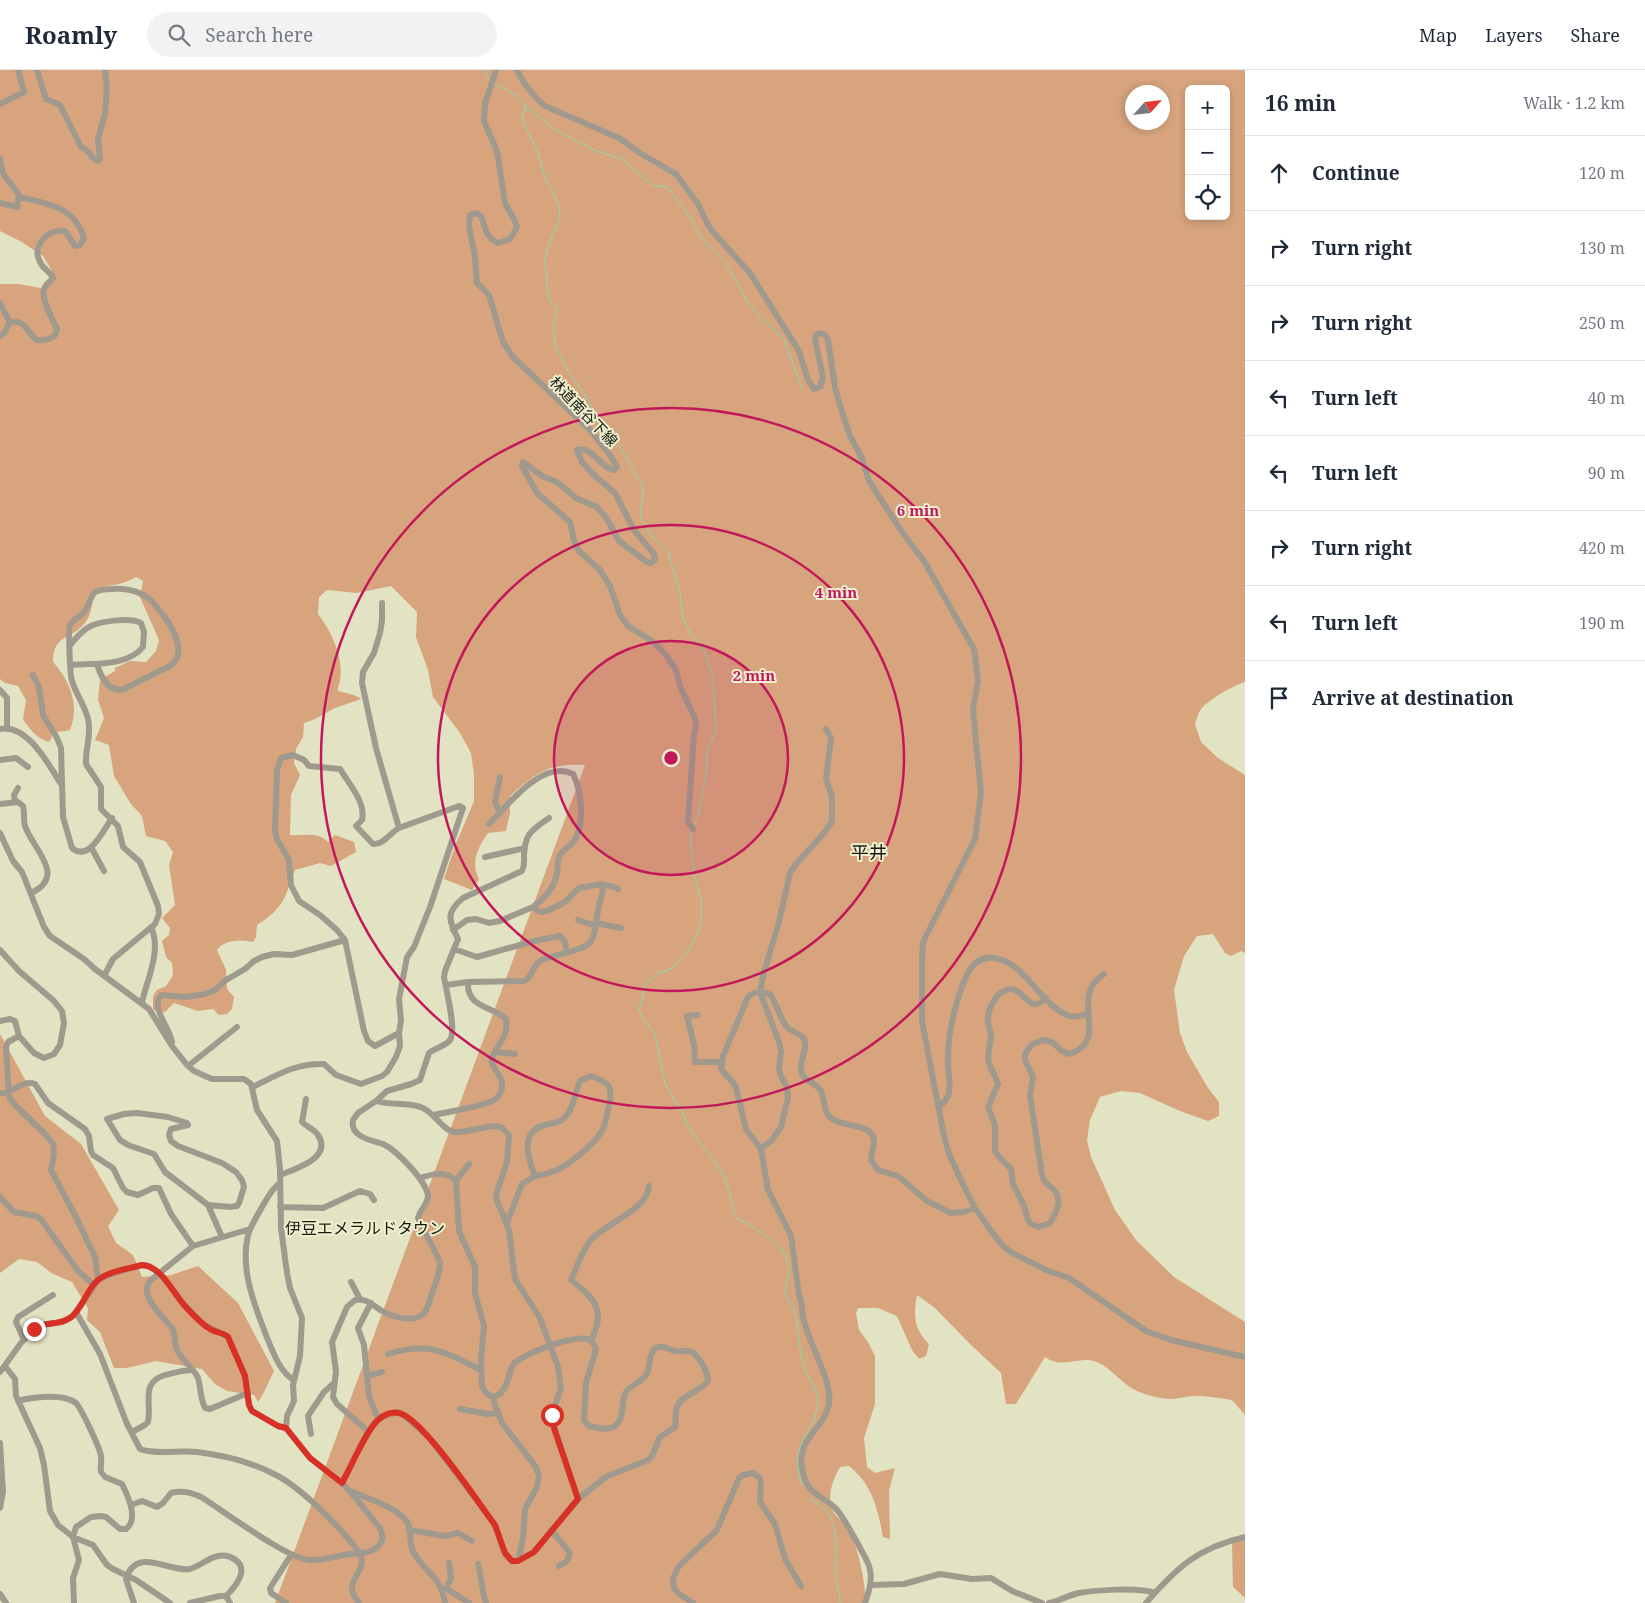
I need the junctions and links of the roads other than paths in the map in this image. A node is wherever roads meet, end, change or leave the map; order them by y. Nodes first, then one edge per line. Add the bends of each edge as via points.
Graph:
1 (18, 70) edge
2 (38, 70) edge
3 (105, 70) edge
4 (496, 70) edge
5 (516, 70) edge
6 (0, 104) edge
7 (0, 158) edge
8 (19, 197) junction
9 (0, 203) edge
10 (0, 303) edge
11 (10, 323) junction
12 (0, 336) edge
13 (382, 603) dead end
14 (70, 645) junction
15 (97, 664) junction
16 (70, 665) junction
17 (33, 675) dead end
18 (0, 690) edge
19 (4, 729) edge
20 (826, 729) dead end
21 (0, 760) edge
22 (28, 767) dead end
23 (500, 778) dead end
24 (61, 784) junction
25 (18, 788) dead end
26 (15, 802) junction
27 (0, 804) edge
28 (500, 813) junction
29 (112, 818) junction
30 (549, 818) dead end
31 (489, 824) dead end
32 (399, 828) junction
33 (693, 829) dead end
34 (0, 833) edge
35 (91, 848) junction
36 (525, 848) junction
37 (486, 858) dead end
38 (104, 871) dead end
39 (603, 885) junction
40 (618, 890) dead end
41 (31, 893) junction
42 (533, 907) junction
43 (578, 920) dead end
44 (596, 925) junction
45 (151, 927) junction
46 (621, 928) dead end
47 (453, 930) junction
48 (345, 940) junction
49 (454, 949) junction
50 (0, 950) edge
51 (567, 953) junction
52 (1104, 974) dead end
53 (104, 976) junction
54 (468, 982) junction
55 (446, 985) junction
56 (760, 992) junction
57 (1046, 998) junction
58 (142, 1002) junction
59 (1088, 1014) junction
60 (697, 1015) dead end
61 (0, 1021) edge
62 (237, 1027) dead end
63 (399, 1034) junction
64 (19, 1036) junction
65 (172, 1046) junction
66 (496, 1052) junction
67 (515, 1054) dead end
68 (721, 1062) junction
69 (188, 1066) junction
70 (508, 1074) dead end
71 (500, 1076) junction
72 (253, 1087) junction
73 (9, 1091) junction
74 (0, 1094) edge
75 (306, 1099) dead end
76 (376, 1101) junction
77 (938, 1107) junction
78 (434, 1115) junction
79 (761, 1149) junction
80 (469, 1164) dead end
81 (535, 1176) junction
82 (420, 1178) junction
83 (280, 1179) junction
84 (456, 1181) junction
85 (649, 1186) dead end
86 (0, 1197) edge
87 (374, 1200) dead end
88 (208, 1205) junction
89 (280, 1207) junction
90 (975, 1208) junction
91 (507, 1223) junction
92 (250, 1229) junction
93 (222, 1237) junction
94 (193, 1246) junction
95 (159, 1273) junction
96 (351, 1282) dead end
97 (96, 1283) junction
98 (53, 1295) dead end
99 (360, 1299) junction
100 (371, 1303) junction
101 (76, 1312) junction
102 (24, 1340) junction
103 (591, 1340) junction
104 (550, 1345) junction
105 (388, 1354) dead end
106 (1245, 1357) edge
107 (2, 1369) edge
108 (192, 1370) junction
109 (481, 1370) junction
110 (382, 1372) dead end
111 (367, 1376) junction
112 (294, 1380) junction
113 (334, 1384) junction
114 (248, 1393) junction
115 (492, 1397) junction
116 (18, 1401) junction
117 (460, 1409) dead end
118 (498, 1413) junction
119 (378, 1419) junction
120 (286, 1428) junction
121 (368, 1431) junction
122 (132, 1432) junction
123 (312, 1434) dead end
124 (0, 1442) edge
125 (0, 1450) edge
126 (342, 1483) junction
127 (348, 1490) junction
128 (578, 1499) junction
129 (130, 1505) junction
130 (0, 1508) edge
131 (409, 1530) junction
132 (551, 1530) junction
133 (73, 1537) junction
134 (1245, 1537) edge
135 (472, 1542) dead end
136 (360, 1553) junction
137 (291, 1555) junction
138 (518, 1561) junction
139 (449, 1563) dead end
140 (478, 1564) dead end
141 (559, 1566) dead end
142 (127, 1576) junction
143 (871, 1585) junction
144 (801, 1586) dead end
145 (444, 1590) junction
146 (1155, 1593) junction
147 (0, 1594) edge
148 (226, 1596) junction
149 (6, 1603) edge
150 (74, 1603) edge
151 (134, 1603) edge
152 (170, 1603) edge
153 (190, 1603) edge
154 (196, 1603) edge
155 (230, 1603) edge
156 (286, 1603) edge
157 (359, 1603) edge
158 (445, 1603) edge
159 (469, 1603) edge
160 (486, 1603) edge
161 (693, 1603) edge
162 (866, 1603) edge
163 (1042, 1603) edge
164 (1049, 1603) edge
165 (1146, 1603) edge

1 - 6 street via 24,92
2 - 3 street via 46,99 60,105 80,147 86,148 98,161 101,155 99,136 105,113
4 - 33 street, 林道南谷下線 via 483,111 484,121 498,151 505,203 517,227 510,240 498,243 489,238 482,216 470,215 477,283 489,295 503,342 512,357 592,432 616,461 617,467 609,469 587,450 576,450 588,469 615,493 634,530 654,554 655,560 647,562 619,541 596,506 576,498 528,464 523,462 522,466 537,493 570,522 575,544 600,570 628,626 652,641 676,670 695,718 688,822
5 - 77 street via 546,106 620,138 676,174 713,232 750,274 798,351 814,388 820,387 823,378 815,339 819,333 825,335 841,409 869,480 931,572 974,648 978,680 974,720 981,794 978,829 922,949 922,1021
7 - 8 street via 4,175
8 - 9 street via 17,207
8 - 11 street via 62,209 76,222 84,238 80,245 75,246 65,231 52,232 42,239 38,250 40,262 53,278 44,291 57,329 53,338 36,340 22,323
10 - 11 street
11 - 12 street
13 - 32 street via 380,633 363,672 362,683 376,748
14 - 15 street via 94,625 128,619 141,624 144,638 141,650 126,658
14 - 15 street via 70,624 85,612 95,592 127,589 147,596 174,631 178,653 175,661 117,690 110,687
14 - 16 street
15 - 16 street
16 - 29 street via 72,682 89,720 86,764 102,787 101,809
17 - 24 street via 39,687 43,715 61,748
18 - 19 street via 7,698
19 - 24 street via 16,730 30,740
20 - 56 street via 831,738 826,779 832,796 832,822 790,873
21 - 22 street via 16,758
23 - 28 street via 495,802
24 - 35 street via 63,817 70,844 78,852
25 - 26 street via 14,794
26 - 27 street
26 - 41 street via 23,806 26,829 45,861 44,882
28 - 31 street
28 - 42 street via 539,777 561,770 573,774 582,816 580,828 573,842 560,854 552,888
29 - 35 street
29 - 45 street via 118,826 123,847 140,862 157,900 159,914
30 - 36 street via 528,834
32 - 48 street via 373,844 356,826 362,820 363,812 356,793 340,769 309,766 293,755 280,759 276,778 275,832 289,860 293,891 298,900 320,915
32 - 63 street via 460,806 463,808 430,907 407,957 399,999
34 - 41 street
35 - 38 street
36 - 37 street
36 - 47 street via 522,871 455,904 450,920
39 - 40 street
39 - 42 street via 579,888 565,902 542,912
39 - 44 street
41 - 53 street via 48,934
42 - 47 street via 500,922 467,920
43 - 44 street
44 - 46 street
44 - 51 street via 590,942
45 - 53 street via 113,959
45 - 58 street via 154,949
47 - 49 street via 458,939
48 - 63 street via 360,1018 368,1041 374,1046
48 - 65 street via 292,955 262,957 215,990 204,994 186,998 161,995 157,1008 171,1036
49 - 51 street via 477,957 556,936 565,942
49 - 55 street via 445,971
50 - 64 street via 59,1006 64,1016 60,1045 50,1057 39,1056
51 - 54 street via 540,960 524,981
52 - 59 street via 1090,987
53 - 58 street
54 - 55 street
54 - 66 street via 473,999 506,1019 506,1031
55 - 76 street via 451,1039 429,1053 420,1080 392,1088
56 - 68 street via 751,994 746,1001
56 - 79 street via 779,1042 780,1076 787,1087 788,1098 781,1127
56 - 90 street via 771,995 785,1025 806,1041 801,1071 821,1091 830,1118 865,1129 872,1135 871,1160 875,1167 898,1176 927,1201 951,1213
57 - 59 street via 1071,1017
57 - 59 street via 1035,1004 1010,989 1004,991 990,1007 988,1016 991,1036 988,1061 998,1084 988,1108 994,1125 994,1147 999,1158 1011,1169 1013,1184 1028,1220 1039,1227 1050,1223 1059,1200 1056,1191 1042,1175 1030,1095 1033,1077 1025,1056 1032,1044 1043,1040 1052,1042 1065,1053 1078,1050 1088,1039
57 - 77 street via 1008,962 986,958 975,963 956,1005 948,1058 949,1092
58 - 65 street
60 - 68 street via 687,1016 695,1062
61 - 64 street via 15,1021
62 - 69 street
63 - 72 street via 400,1046 390,1068 382,1076 365,1083 338,1076 319,1064 293,1068
64 - 73 street via 8,1042 6,1047
65 - 69 street
66 - 67 street
66 - 71 street via 492,1063
68 - 79 street via 720,1068 735,1084 746,1129
69 - 72 street via 212,1079 244,1079
70 - 71 street
71 - 78 street via 501,1091 494,1100
72 - 83 street via 257,1110 277,1141
73 - 74 street
73 - 94 street via 23,1084 35,1084 48,1103 85,1130 93,1155 112,1168 127,1192 138,1195 159,1188 171,1214
73 - 97 street via 9,1097 16,1106 53,1144 50,1170 95,1257
75 - 83 street via 302,1122 319,1137 319,1153
76 - 78 street via 420,1106
76 - 82 street via 355,1116 353,1128 360,1136 388,1147
77 - 90 street via 949,1154
78 - 91 street via 453,1132 492,1126 506,1130 509,1137 507,1162 496,1198
79 - 143 street via 768,1190 791,1236 804,1322 830,1394 828,1409 804,1447 802,1472 811,1491 840,1514 869,1565
80 - 84 street
81 - 81 street via 526,1148 532,1131 567,1116 579,1084 585,1077 591,1076 608,1084 611,1095 607,1116 597,1138 560,1168
81 - 91 street via 522,1184
82 - 84 street via 448,1174
82 - 100 street via 428,1197 418,1218 440,1262 428,1307 417,1317 402,1318 383,1312
83 - 89 street
83 - 92 street
84 - 109 street via 459,1231 475,1267 475,1293 484,1326
85 - 103 street via 648,1193 637,1206 589,1242 576,1265 571,1280 591,1296 598,1316
86 - 97 street via 14,1212 40,1218 78,1271
87 - 89 street via 370,1194 360,1191 323,1208
88 - 88 street via 237,1206 244,1184 230,1167 170,1141 171,1129 187,1123 137,1113 107,1119 120,1140 154,1154 165,1172
88 - 93 street
89 - 112 street via 288,1280 302,1318 300,1356
90 - 106 street via 1004,1247 1033,1264 1069,1278 1141,1329 1171,1340
91 - 104 street via 515,1279 540,1318
92 - 93 street
92 - 112 street via 246,1264 250,1288 274,1354
93 - 94 street
94 - 95 street
95 - 97 street via 142,1265 111,1274
95 - 108 street via 148,1284 147,1293 175,1332 177,1350
95 - 114 street via 196,1318 228,1337 240,1362
96 - 99 street
97 - 101 street
98 - 102 street via 18,1317 16,1322
99 - 100 street
99 - 113 street via 349,1304 333,1337
100 - 111 street via 358,1328 364,1345
101 - 102 street via 62,1322 37,1326
101 - 122 street via 100,1354
102 - 107 street
103 - 104 street via 584,1338
103 - 128 street via 596,1349 587,1376 583,1415 590,1426 609,1429 616,1425 621,1416 624,1395 645,1377 652,1352 659,1346 695,1354 707,1373 708,1381 679,1402 675,1427 660,1437 648,1460 608,1476
104 - 115 street via 514,1363 503,1392
104 - 128 street via 562,1383 552,1415 554,1428
105 - 109 street via 429,1348
107 - 116 street via 15,1378
108 - 114 street via 198,1380 202,1403 207,1408
108 - 122 street via 159,1377 152,1383 148,1422
109 - 115 street via 483,1389
110 - 111 street
111 - 119 street via 369,1396
112 - 120 street via 294,1401
113 - 121 street via 334,1400
113 - 123 street via 324,1392 308,1416
114 - 120 street via 253,1412
115 - 118 street
116 - 129 street via 54,1397 78,1404 99,1447 102,1457 100,1472 122,1484
116 - 133 street via 44,1460 52,1516
117 - 118 street
118 - 138 street via 539,1476 525,1509
119 - 121 street
119 - 138 street via 390,1413 404,1414 428,1436 495,1525 508,1559
120 - 126 street via 310,1458
121 - 126 street
122 - 136 street via 140,1448 145,1450 198,1452 275,1474 329,1518
124 - 125 street
125 - 130 street via 3,1492
126 - 127 street
127 - 131 street via 395,1511 407,1522
127 - 136 street via 382,1533 382,1541 377,1547
128 - 132 street
129 - 133 street via 132,1521 126,1530 106,1517 96,1516 80,1523
129 - 137 street via 142,1501 157,1507 171,1493 191,1492
131 - 135 street via 445,1536 458,1533
131 - 145 street via 413,1552
132 - 138 street via 534,1552
132 - 141 street via 570,1553 567,1561
133 - 142 street via 93,1545 107,1565
133 - 150 street via 79,1560 73,1578
134 - 146 street via 1211,1547 1193,1557
136 - 137 street via 310,1560
136 - 157 street via 362,1563 352,1585 352,1592
137 - 156 street via 270,1588 271,1593
139 - 145 street via 451,1578
140 - 160 street
142 - 148 street via 143,1562 189,1569 217,1556 226,1556 237,1561 241,1572
142 - 151 street
142 - 152 street
143 - 162 street
143 - 163 street via 904,1584 940,1574 991,1578
144 - 161 street via 785,1559 775,1524 760,1502 760,1478 748,1473 739,1478 717,1530 674,1574 676,1592
145 - 158 street
145 - 159 street
146 - 164 street via 1142,1590 1093,1591
146 - 165 street
147 - 149 street
148 - 154 street
148 - 155 street
153 - 154 street

